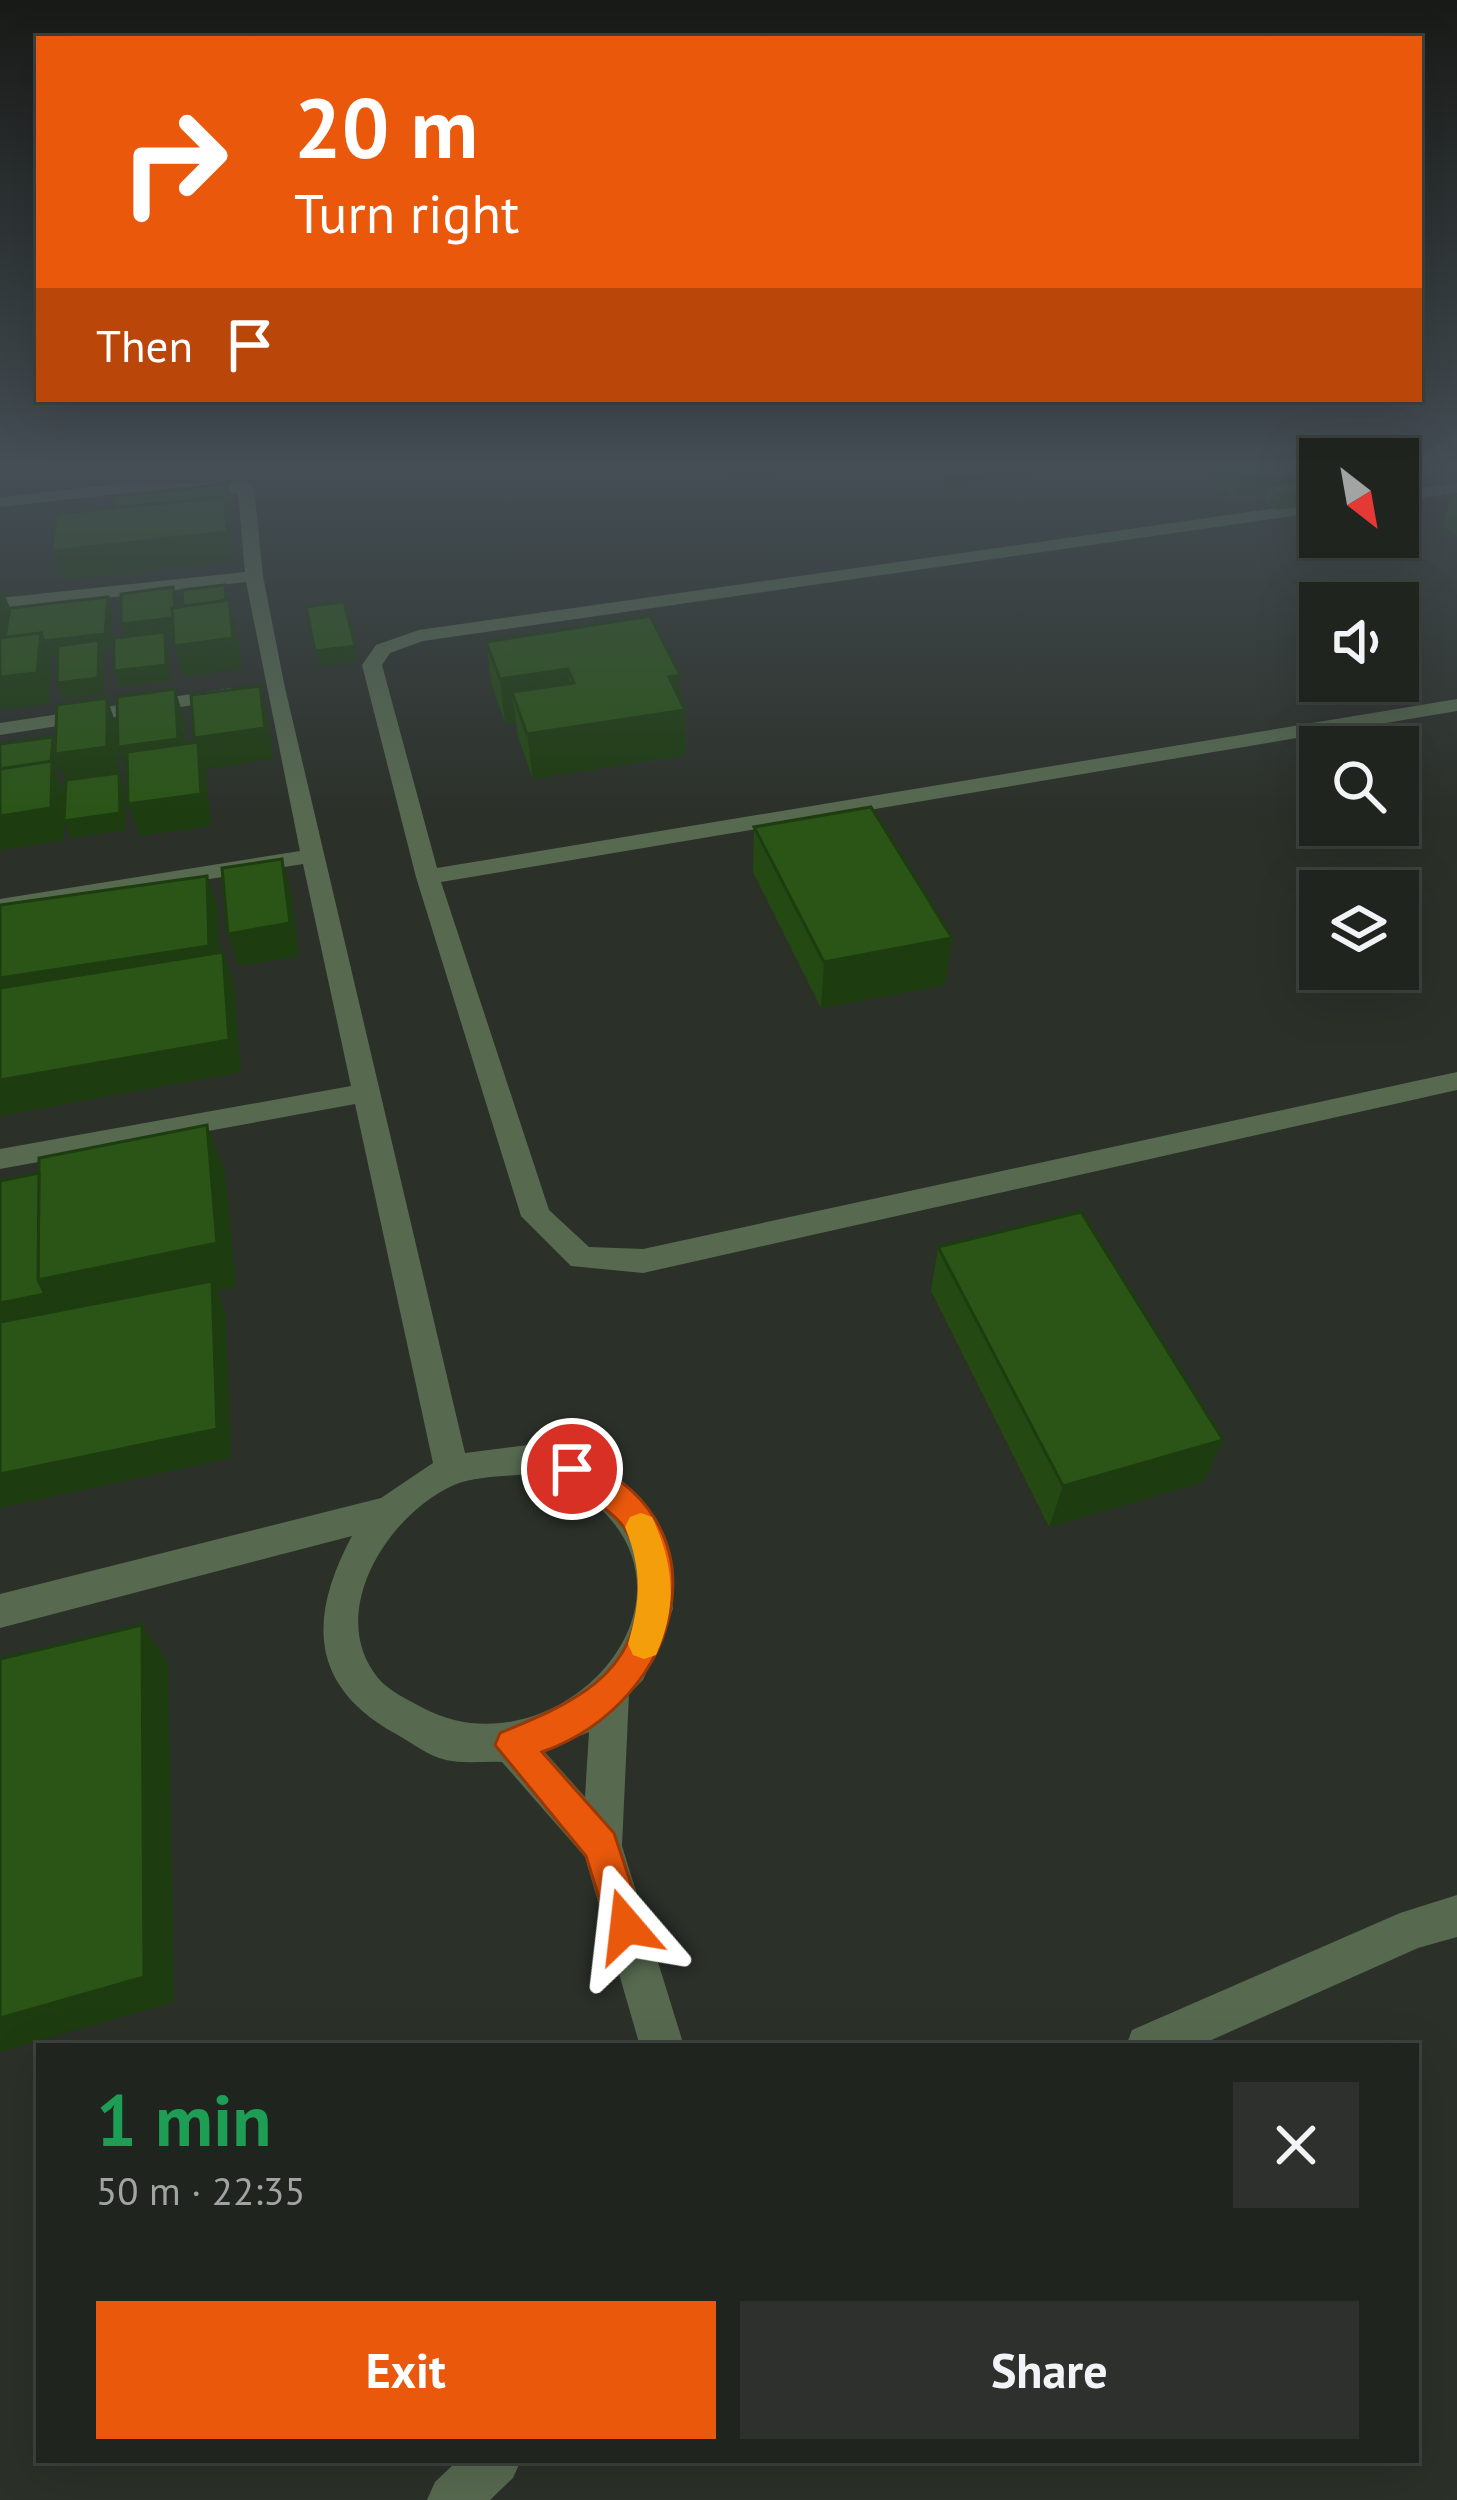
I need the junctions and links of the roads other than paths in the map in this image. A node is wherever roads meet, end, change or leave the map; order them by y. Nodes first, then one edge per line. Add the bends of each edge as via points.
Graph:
1 (169, 585) edge
2 (256, 585) edge
3 (780, 585) edge
4 (0, 604) edge
5 (275, 688) junction
6 (1457, 705) edge
7 (0, 729) edge
8 (312, 856) junction
9 (428, 878) junction
10 (0, 906) edge
11 (1457, 1081) edge
12 (366, 1093) junction
13 (0, 1160) edge
14 (452, 1471) junction
15 (387, 1513) junction
16 (0, 1611) edge
17 (610, 1694) junction
18 (513, 1745) junction
19 (602, 1846) junction
20 (1457, 1916) edge
21 (661, 2043) edge
22 (1155, 2043) edge
23 (492, 2463) edge
24 (453, 2500) edge

1 - 4 street
2 - 5 street
3 - 9 street via 418,636 383,649 372,665
5 - 7 street
5 - 8 street
6 - 9 street
8 - 10 street
8 - 12 street
9 - 11 street via 536,1216 582,1258 644,1261
12 - 13 street
12 - 14 street
14 - 15 street
14 - 17 street via 528,1459 572,1469 610,1490 638,1522 655,1562 655,1608 642,1653
15 - 16 street
15 - 18 street via 356,1553 341,1601 344,1650 365,1695 405,1728 454,1746
17 - 18 street via 568,1726
17 - 19 street
18 - 19 street
19 - 21 street
20 - 22 street
23 - 24 street

